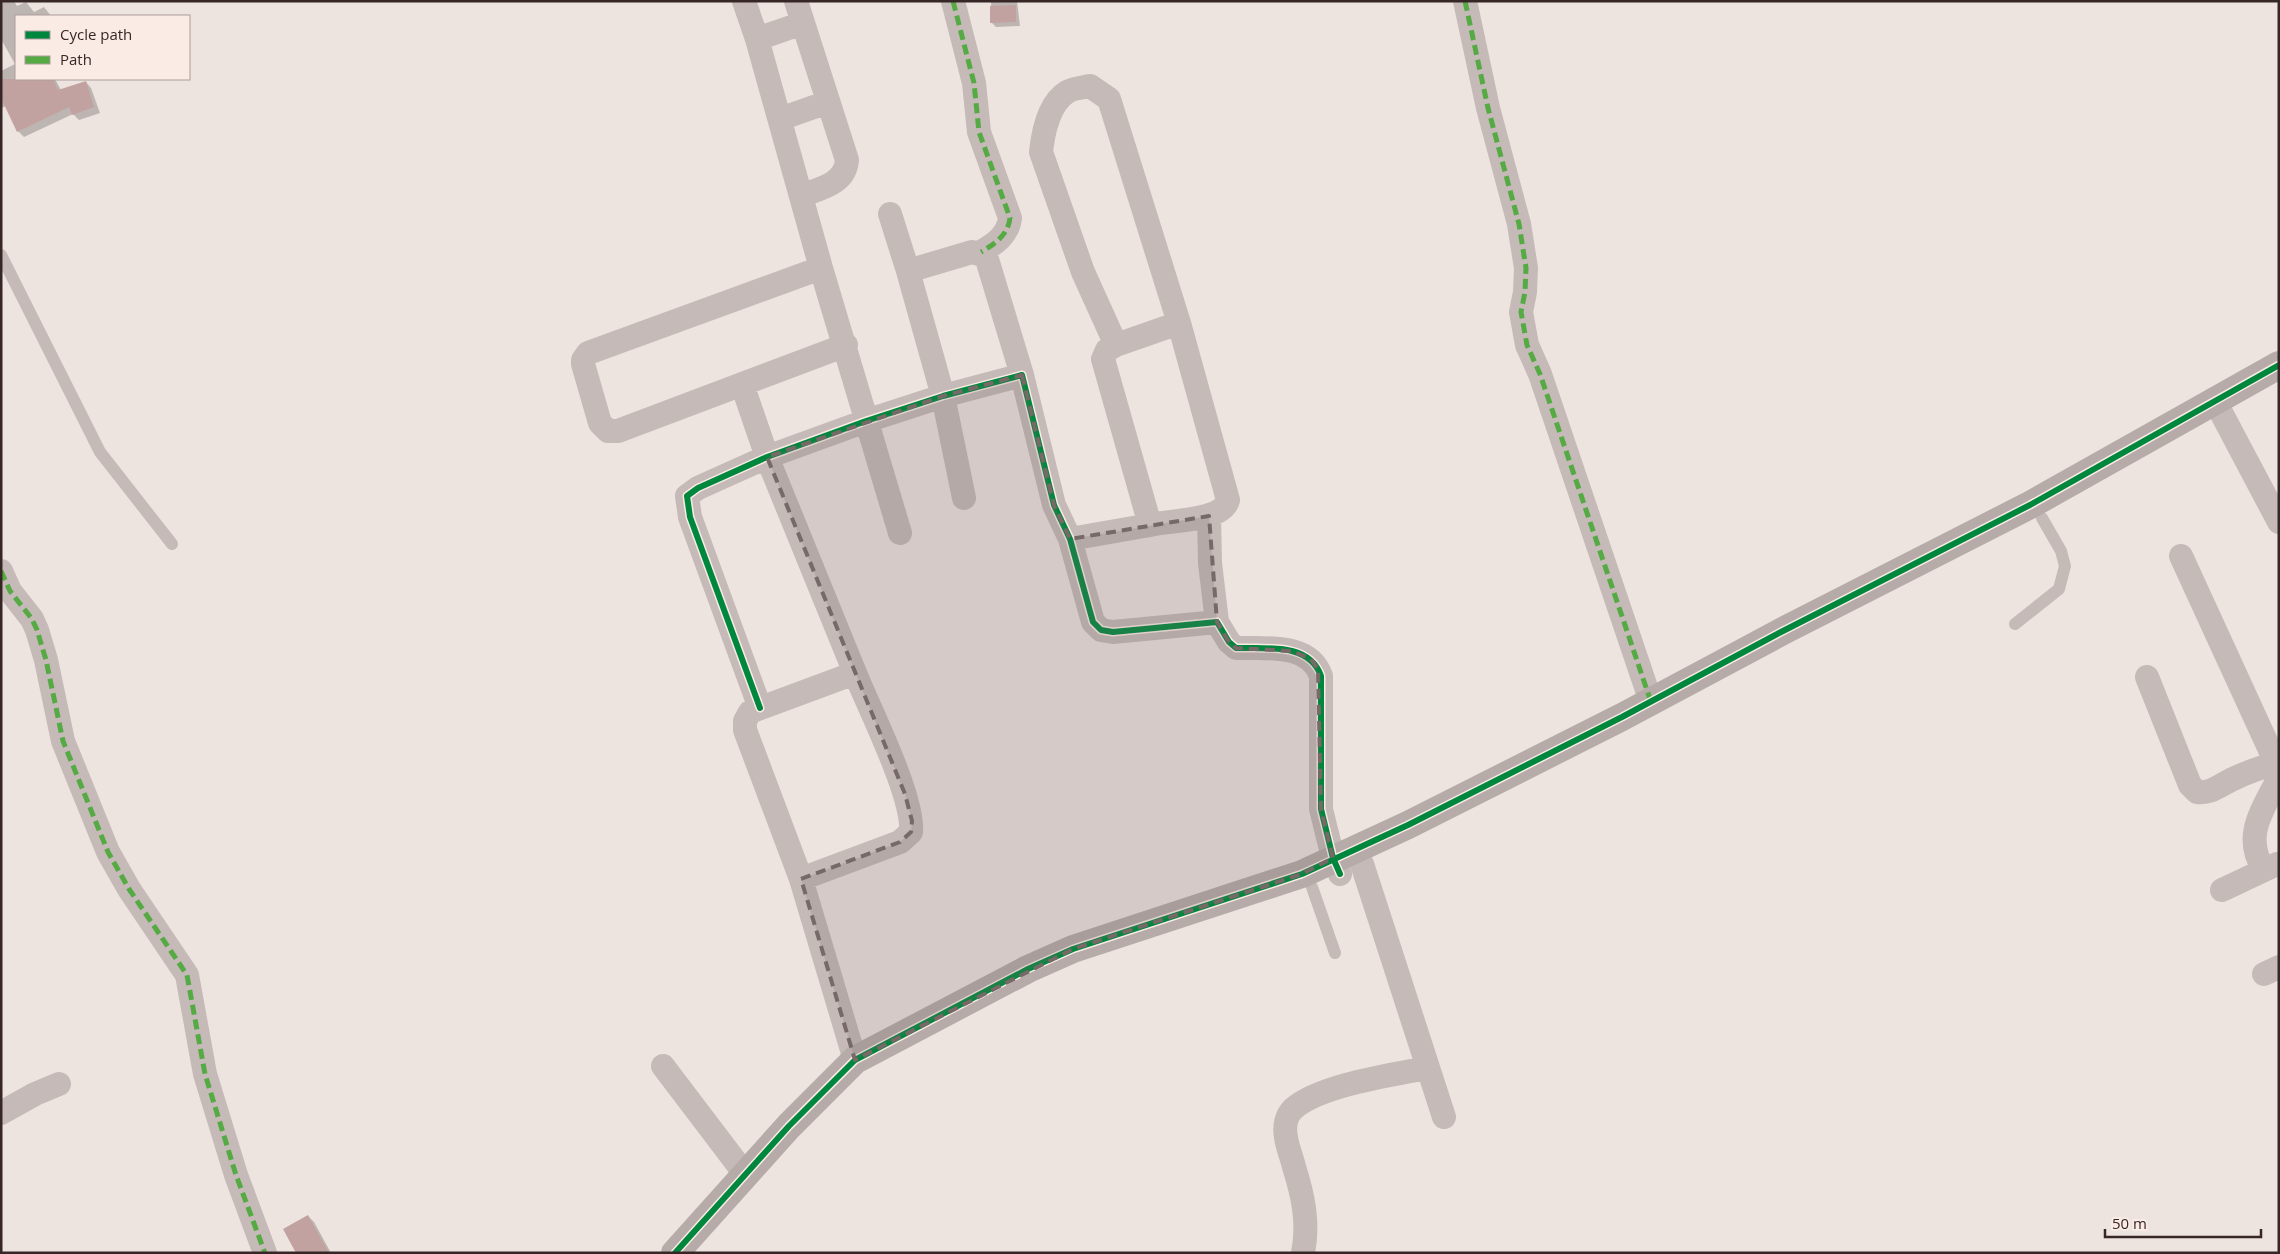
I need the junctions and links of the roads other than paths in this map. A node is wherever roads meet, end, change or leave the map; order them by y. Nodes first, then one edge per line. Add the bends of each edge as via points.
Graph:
1 (744, 1) edge
2 (796, 1) edge
3 (953, 1) edge
4 (1464, 1) edge
5 (803, 24) junction
6 (757, 39) junction
7 (828, 102) junction
8 (780, 119) junction
9 (801, 196) junction
10 (890, 214) dead end
11 (981, 252) junction
12 (1, 255) edge
13 (821, 268) junction
14 (908, 270) junction
15 (1179, 323) junction
16 (846, 345) junction
17 (1116, 345) junction
18 (2279, 364) edge
19 (1022, 374) junction
20 (742, 384) junction
21 (2279, 384) edge
22 (942, 396) junction
23 (2220, 409) junction
24 (866, 421) junction
25 (767, 457) junction
26 (964, 498) dead end
27 (1209, 516) junction
28 (2042, 518) junction
29 (2279, 522) edge
30 (1150, 525) junction
31 (900, 533) dead end
32 (1070, 539) junction
33 (172, 544) dead end
34 (2181, 556) dead end
35 (1, 570) edge
36 (1217, 622) junction
37 (2015, 624) dead end
38 (1785, 639) junction
39 (855, 673) junction
40 (2147, 677) dead end
41 (1651, 702) junction
42 (760, 708) junction
43 (2278, 768) edge
44 (1345, 865) junction
45 (2271, 867) edge
46 (801, 879) junction
47 (1312, 887) junction
48 (2222, 890) dead end
49 (1335, 953) dead end
50 (855, 1060) junction
51 (663, 1066) dead end
52 (1427, 1068) junction
53 (59, 1084) dead end
54 (1, 1113) edge
55 (1444, 1117) dead end
56 (796, 1132) junction
57 (745, 1174) junction
58 (265, 1253) edge
59 (675, 1253) edge
60 (696, 1253) edge
61 (1303, 1253) edge

1 - 6 street
2 - 5 street
3 - 11 street via 974,83 979,132 1010,218 1006,232
4 - 41 street via 1519,224 1526,268 1521,312 1527,344
5 - 6 street
5 - 7 street
6 - 8 street
7 - 8 street
7 - 9 street via 846,160 845,171 837,182
8 - 9 street
9 - 13 street
10 - 14 street
11 - 14 street
11 - 19 street via 989,263
12 - 33 lane via 100,452
13 - 16 street
13 - 20 street via 588,353 583,360 600,423 608,431
14 - 22 street
15 - 17 street
15 - 17 street via 1109,99 1090,86 1069,91 1061,96 1042,133 1041,152 1083,272
15 - 27 street via 1228,500 1224,509
16 - 20 street
16 - 24 street
17 - 30 street via 1107,350 1104,359
18 - 23 street
19 - 22 street
19 - 32 street via 1054,505
20 - 25 street
21 - 23 street
22 - 24 street
22 - 26 street
23 - 28 street
23 - 29 street
23 - 38 street via 2030,505
24 - 25 street
24 - 31 street
25 - 39 street
25 - 42 street via 686,496 690,517
27 - 30 street
27 - 36 street
28 - 37 lane via 2061,551 2065,566 2059,589
28 - 38 street
30 - 32 street
32 - 36 street via 1093,622 1101,630 1113,632
34 - 43 street
35 - 58 street via 10,590 37,630 63,740 108,852 187,975 205,1074 236,1175
36 - 44 street via 1236,648 1292,651 1312,659 1316,665 1320,676 1321,809
38 - 41 street
38 - 44 street via 1632,729
39 - 42 street
39 - 46 street via 904,794 912,821 910,832 900,842
40 - 43 street via 2190,785 2197,792 2206,794 2232,779
41 - 44 street via 1408,825
42 - 46 street via 750,712 745,730
43 - 45 street via 2253,844 2257,859
44 - 47 street
44 - 50 street via 1302,874 1073,949 1028,969
44 - 52 street
45 - 48 street
46 - 50 street
47 - 49 lane
47 - 56 street via 1038,982 864,1075
50 - 56 street
51 - 57 street
52 - 55 street
52 - 61 street via 1358,1082 1307,1100 1292,1110 1286,1120 1286,1137 1306,1216
53 - 54 street
56 - 57 street
56 - 60 street
57 - 59 street

